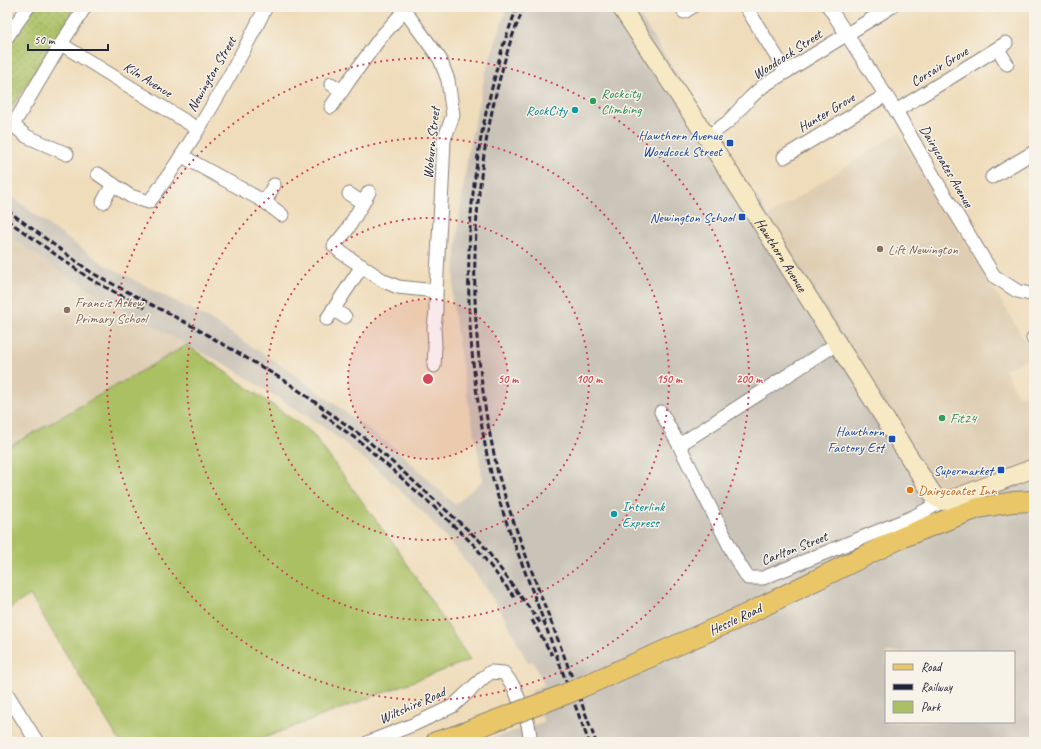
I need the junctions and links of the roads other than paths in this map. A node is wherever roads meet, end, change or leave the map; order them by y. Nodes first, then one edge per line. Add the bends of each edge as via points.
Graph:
1 (28, 7) edge
2 (85, 7) edge
3 (266, 7) edge
4 (622, 7) edge
5 (746, 7) edge
6 (829, 7) edge
7 (891, 7) edge
8 (404, 8) edge
9 (847, 34) junction
10 (7, 37) edge
11 (61, 44) junction
12 (1007, 64) dead end
13 (786, 72) junction
14 (886, 95) junction
15 (331, 107) dead end
16 (896, 111) junction
17 (198, 129) junction
18 (707, 137) junction
19 (1034, 152) edge
20 (67, 154) dead end
21 (182, 155) junction
22 (784, 157) dead end
23 (98, 174) dead end
24 (992, 177) dead end
25 (113, 184) junction
26 (274, 185) dead end
27 (349, 194) dead end
28 (104, 202) dead end
29 (265, 202) junction
30 (282, 215) dead end
31 (362, 266) junction
32 (436, 291) junction
33 (1034, 295) edge
34 (345, 317) dead end
35 (838, 343) junction
36 (434, 366) dead end
37 (661, 412) dead end
38 (679, 445) junction
39 (1034, 468) edge
40 (943, 501) junction
41 (1034, 501) edge
42 (1034, 515) edge
43 (745, 620) junction
44 (7, 694) edge
45 (461, 739) edge
46 (37, 742) edge
47 (368, 742) edge
48 (436, 742) edge
49 (531, 742) edge

1 - 10 street
2 - 11 street
3 - 17 street, Newington Street via 238,62
4 - 18 street, Hawthorn Avenue
5 - 13 street
6 - 9 street, Dairycoates Avenue
7 - 9 street, Woodcock Street
8 - 15 street, Woburn Street via 336,88
8 - 32 street, Woburn Street via 440,59 448,80 453,115 444,140
9 - 13 street, Woodcock Street
9 - 14 street, Dairycoates Avenue
11 - 17 street, Kiln Avenue
11 - 20 street via 13,125 26,136
12 - 16 street, Corsair Grove via 1002,46
13 - 18 street, Woodcock Street via 763,86 728,122
14 - 16 street, Dairycoates Avenue
14 - 22 street, Hunter Grove
16 - 33 street, Dairycoates Avenue via 994,276 1017,292
17 - 21 street, Newington Street
18 - 35 street, Hawthorn Avenue
19 - 24 street
21 - 25 street, Newington Street via 150,202 130,196
21 - 29 street
23 - 25 street, Newington Street
25 - 28 street
26 - 29 street
27 - 31 street via 366,197 347,230 334,246
29 - 30 street
31 - 32 street via 398,287
31 - 34 street via 330,314
32 - 36 street, Woburn Street
35 - 38 street
35 - 40 street, Hawthorn Avenue via 930,490
37 - 38 street, Carlton Street
38 - 40 street, Carlton Street via 748,578 763,578 913,517
39 - 40 street
41 - 43 main road, Hessle Road via 978,508 903,537
42 - 43 main road, Hessle Road via 1013,514 986,518 946,531
43 - 45 main road, Hessle Road via 569,702
44 - 46 street
45 - 48 main road, Hessle Road
47 - 49 street, Wiltshire Road via 453,706 491,672 504,673 514,688 528,724

